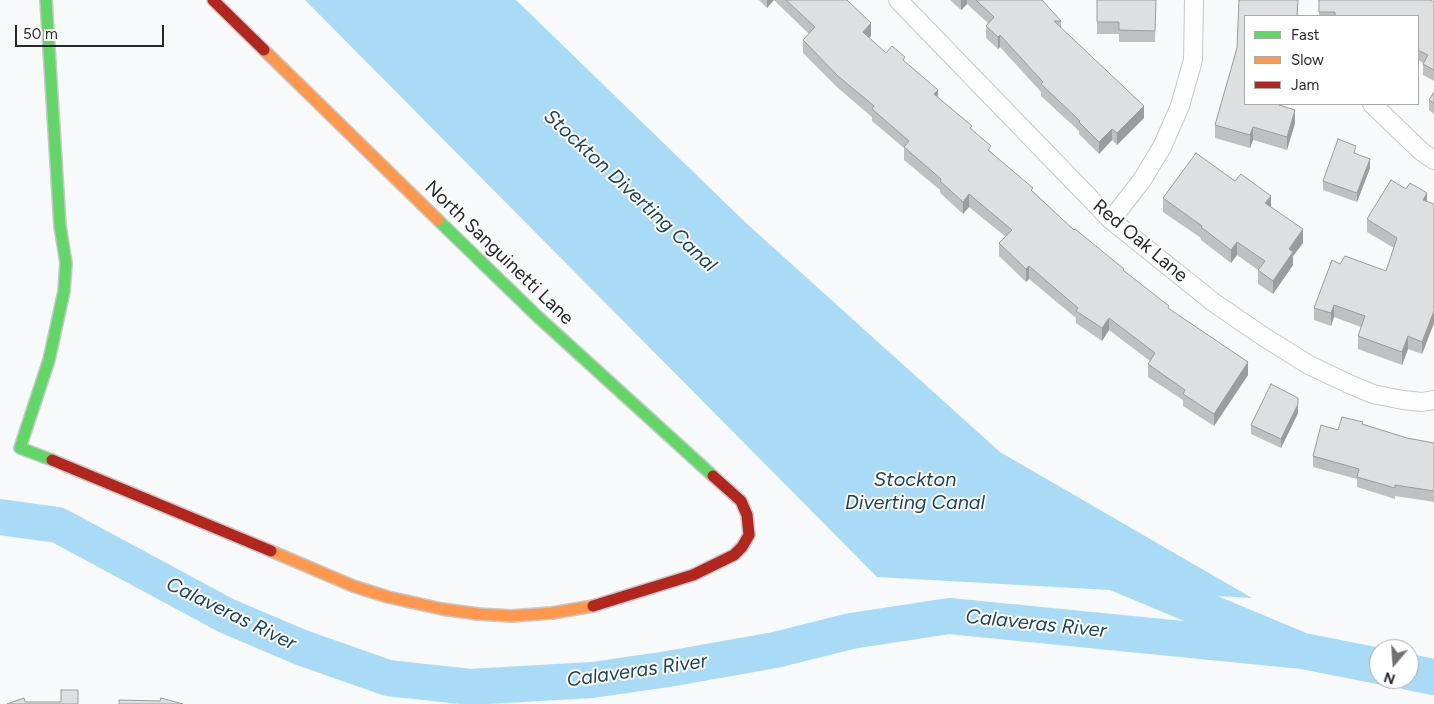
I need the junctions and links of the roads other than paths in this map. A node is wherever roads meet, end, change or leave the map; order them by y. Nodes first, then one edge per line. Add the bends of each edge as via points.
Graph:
1 (46, 0) edge
2 (213, 0) edge
3 (898, 0) edge
4 (1194, 0) edge
5 (1373, 105) edge
6 (1434, 160) edge
7 (1111, 220) junction
8 (1434, 400) edge

1 - 2 street, North Sanguinetti Lane via 60,226 66,263 64,291 49,360 20,448 353,586 442,610 511,616 593,606 693,575 734,555 749,535 742,501 537,316
3 - 7 street, Red Oak Lane
4 - 7 street via 1193,60 1180,106 1162,147 1142,180
5 - 6 street
7 - 8 street, Red Oak Lane via 1213,302 1309,365 1373,394 1422,402

